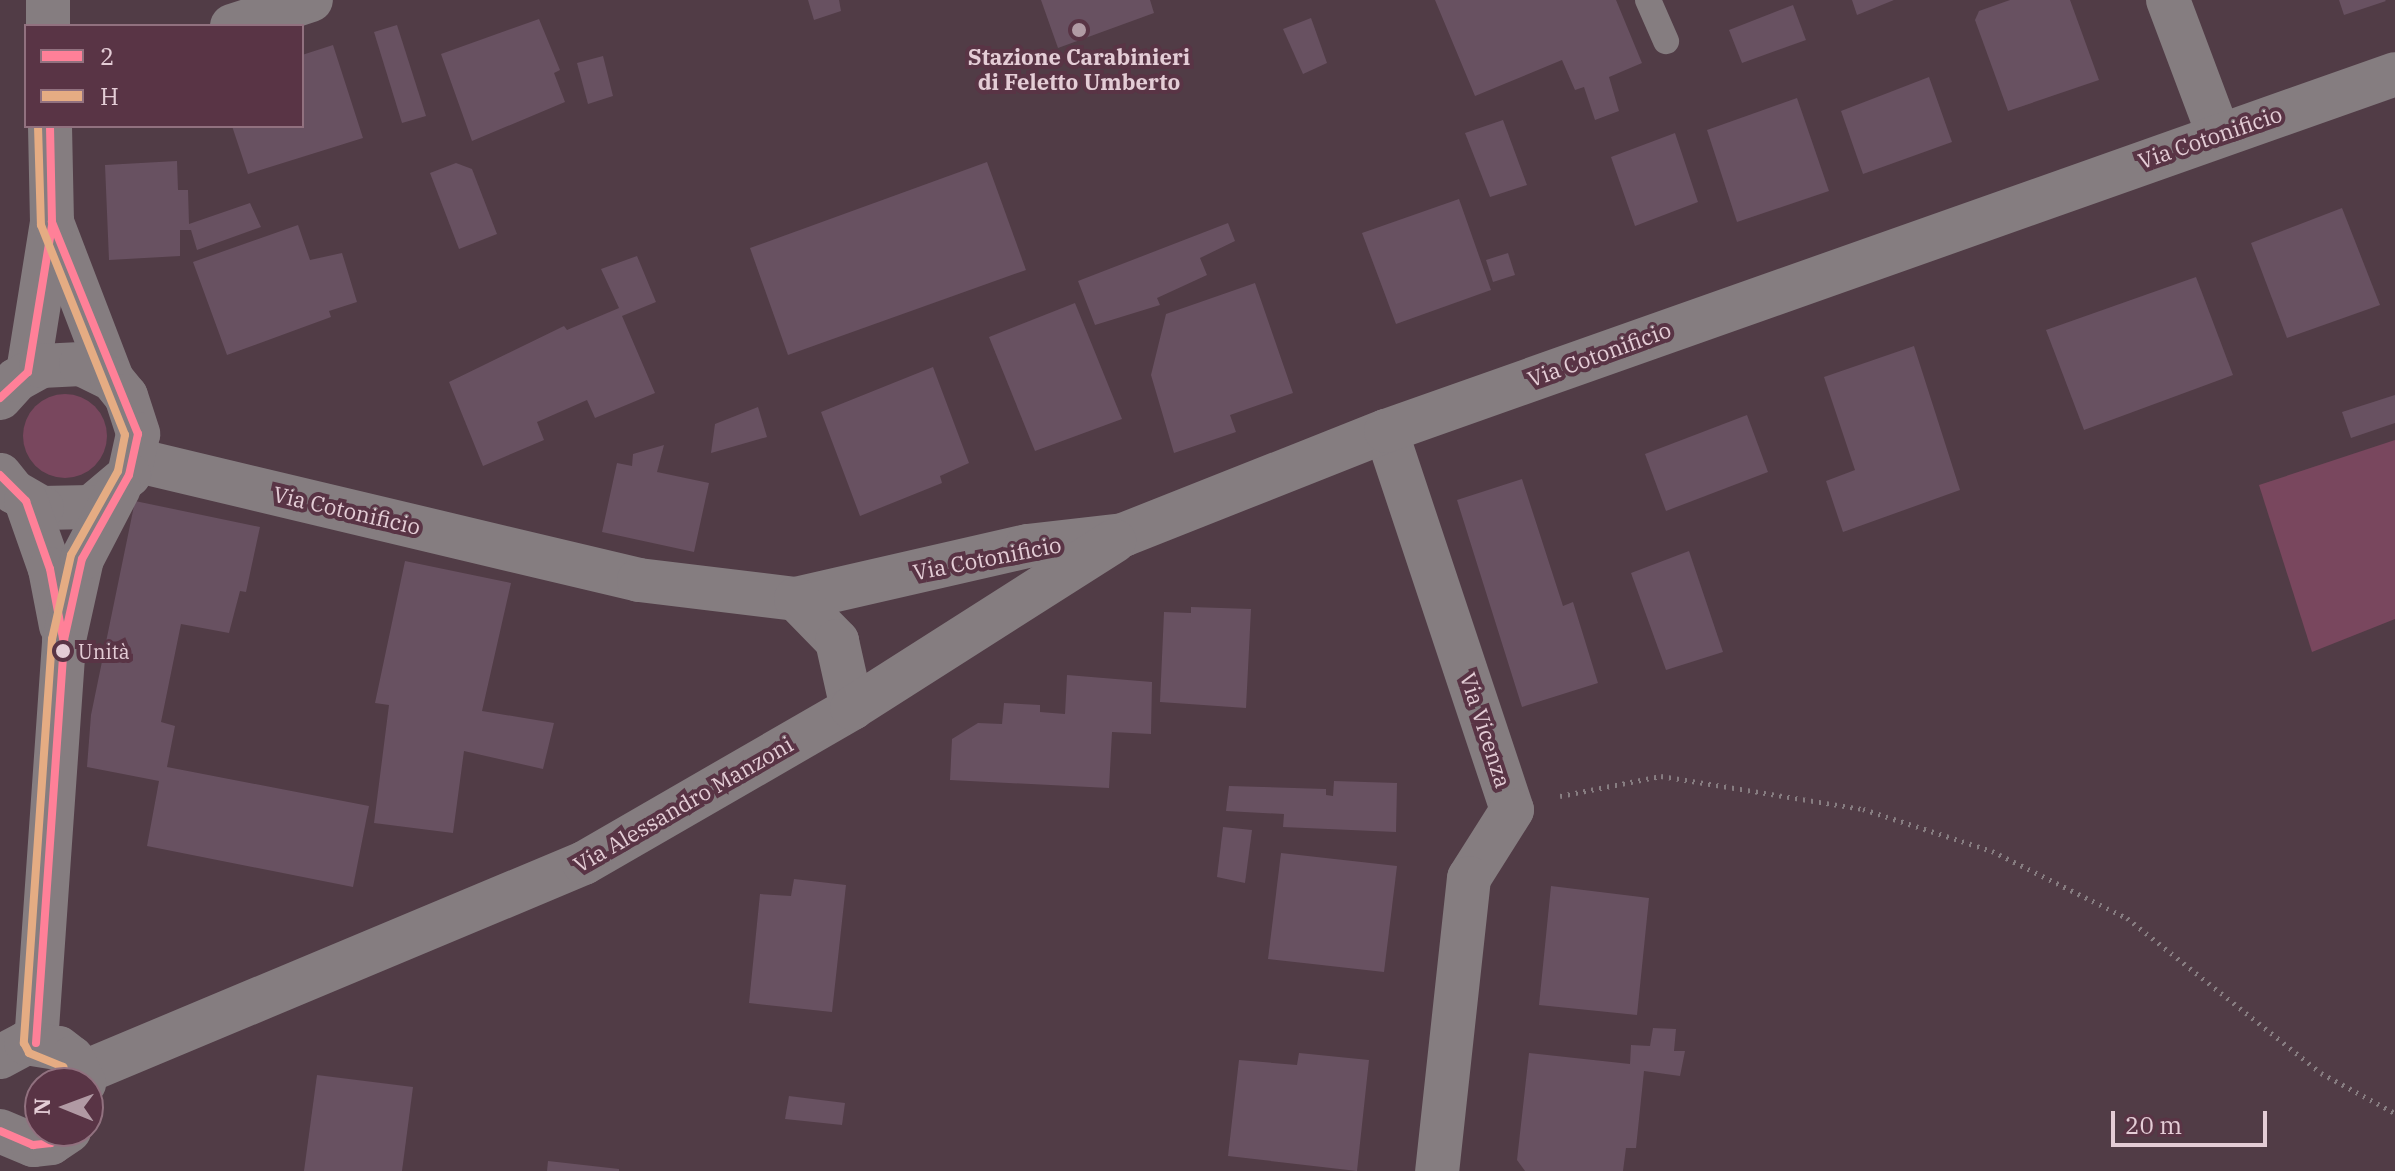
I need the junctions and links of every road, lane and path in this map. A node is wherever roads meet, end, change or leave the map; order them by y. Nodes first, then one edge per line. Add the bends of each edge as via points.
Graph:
1 (48, 0) edge
2 (311, 0) edge
3 (1648, 0) edge
4 (2168, 0) edge
5 (48, 24) edge
6 (238, 24) edge
7 (1666, 41) dead end
8 (2395, 74) edge
9 (50, 128) edge
10 (2218, 133) junction
11 (52, 222) junction
12 (112, 379) junction
13 (14, 385) edge
14 (1386, 431) junction
15 (127, 474) junction
16 (13, 488) edge
17 (1123, 535) junction
18 (796, 599) junction
19 (64, 640) junction
20 (852, 708) junction
21 (1512, 810) junction
22 (18, 1050) edge
23 (74, 1067) edge
24 (104, 1069) edge
25 (2395, 1113) edge
26 (1437, 1171) edge

1 - 5 street
2 - 6 street
3 - 7 lane
4 - 10 street
8 - 10 street, Via Cotonificio
9 - 11 street
10 - 14 street, Via Cotonificio
11 - 12 street
11 - 13 street
12 - 13 street via 68,362
12 - 15 street via 136,420
14 - 17 street, Via Cotonificio
14 - 21 street, Via Vicenza
15 - 16 street via 76,511 42,508
15 - 18 street, Via Cotonificio via 639,580
15 - 19 street via 82,559
16 - 19 street via 50,569
17 - 18 street, Via Cotonificio via 1027,546
17 - 20 street, Via Alessandro Manzoni
18 - 20 street via 837,641
19 - 22 street
20 - 24 street, Via Alessandro Manzoni via 584,863
21 - 25 path via 1661,776 1863,809 1992,851 2127,918 2321,1073
21 - 26 street, Via Vicenza via 1469,878
22 - 23 street via 59,1048

